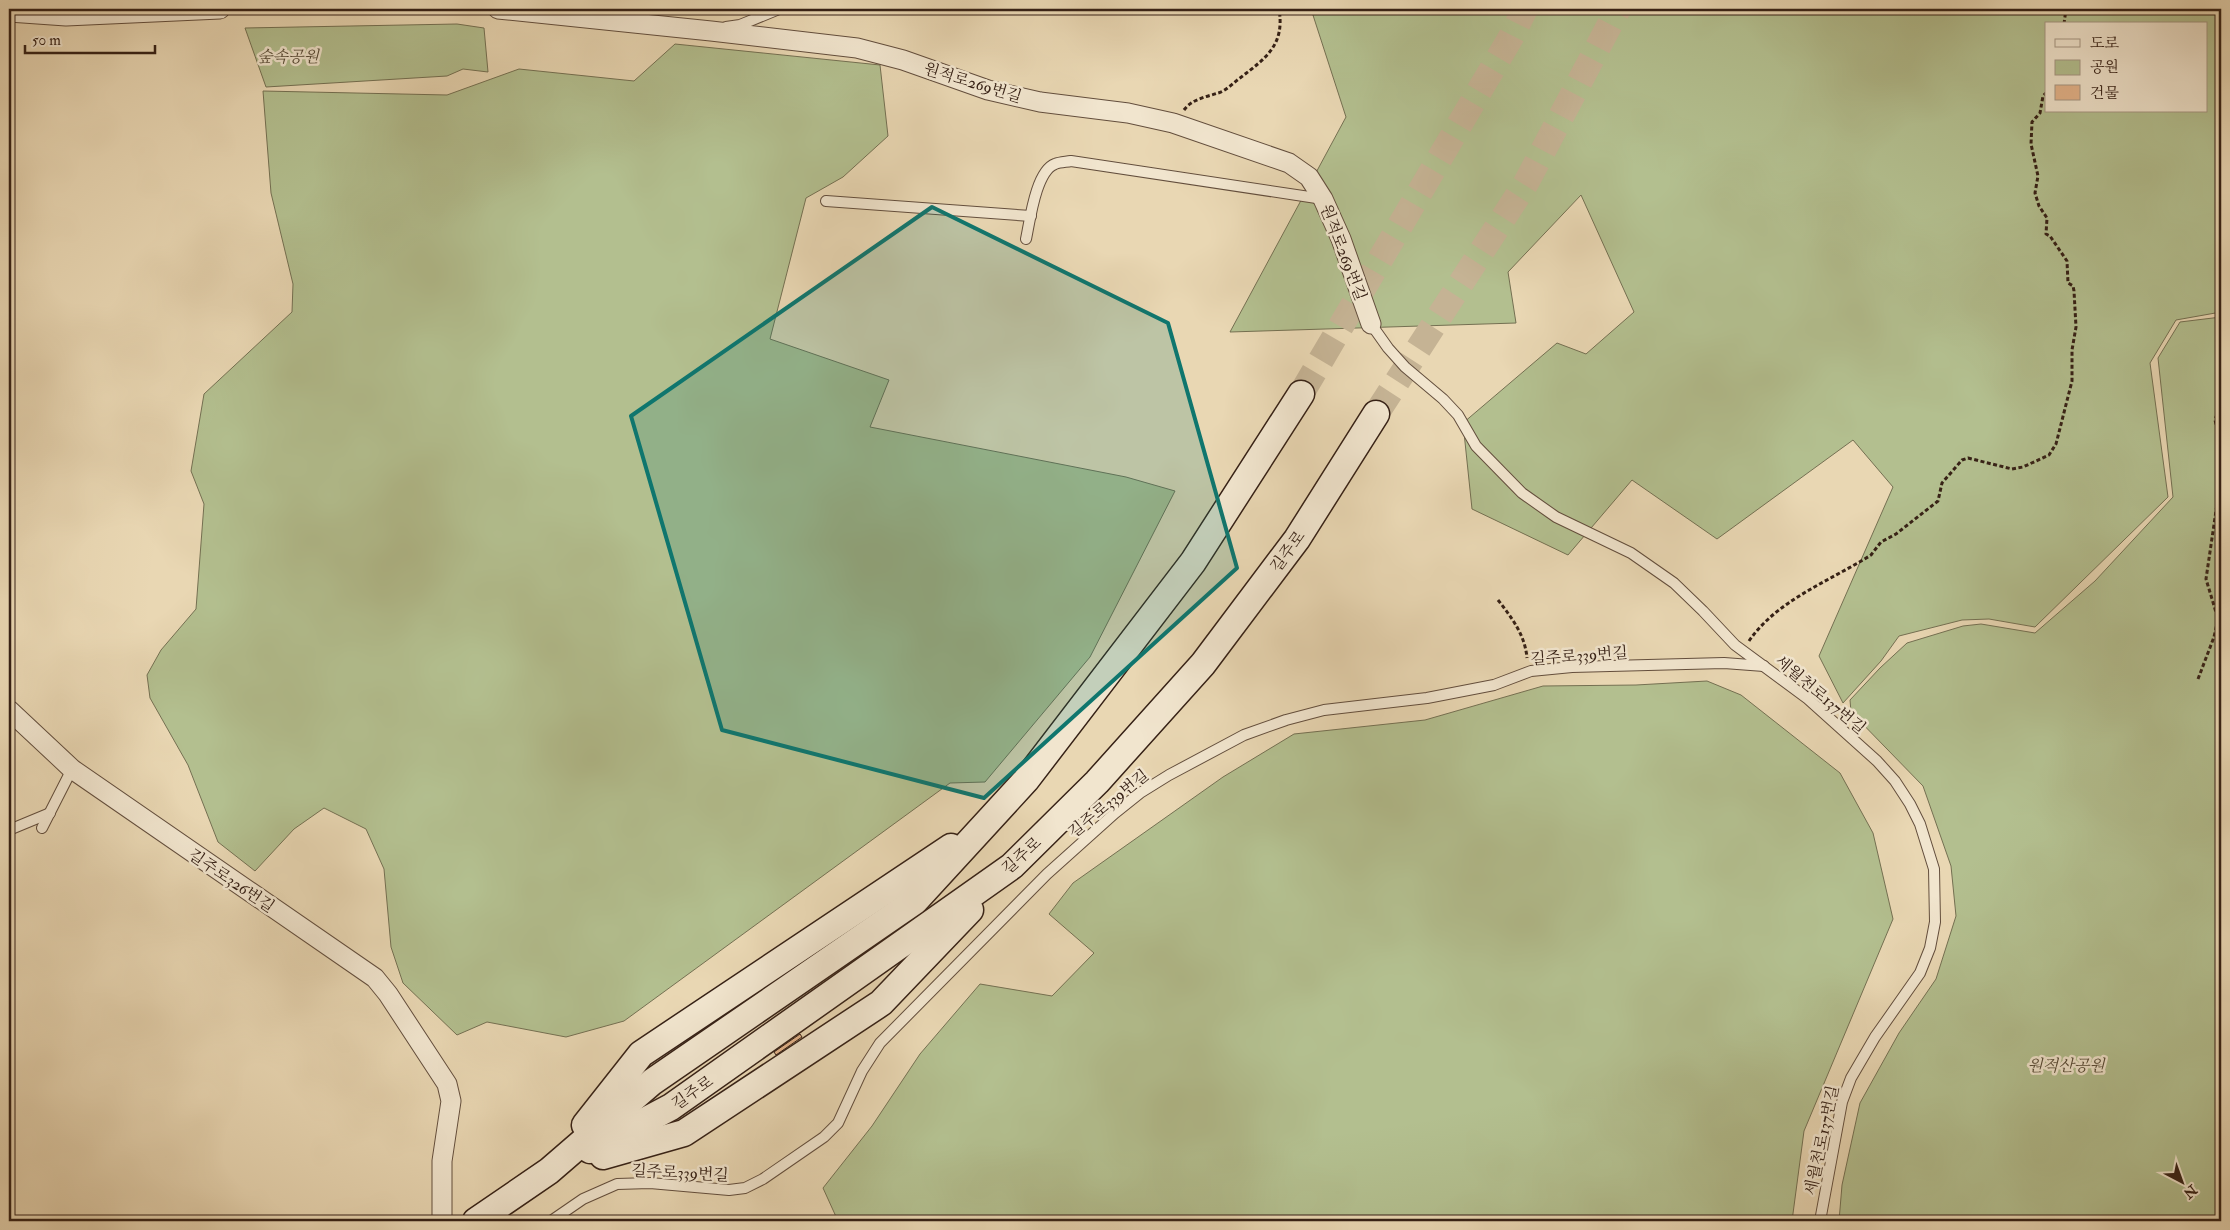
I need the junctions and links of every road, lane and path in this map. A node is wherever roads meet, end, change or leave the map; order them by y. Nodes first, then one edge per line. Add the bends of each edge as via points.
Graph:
1 (220, 9) edge
2 (498, 9) edge
3 (779, 9) edge
4 (1279, 9) edge
5 (2066, 9) edge
6 (9, 12) edge
7 (2064, 22) edge
8 (711, 30) junction
9 (2045, 94) edge
10 (1173, 123) junction
11 (1324, 199) junction
12 (826, 201) dead end
13 (1031, 216) junction
14 (1026, 239) dead end
15 (1371, 324) joint
16 (1300, 394) tunnel mouth
17 (2221, 402) edge
18 (1376, 414) tunnel mouth
19 (2221, 444) edge
20 (2221, 477) edge
21 (1498, 600) dead end
22 (1744, 651) junction
23 (1764, 666) junction
24 (1520, 676) junction
25 (2198, 679) dead end
26 (9, 710) edge
27 (72, 770) junction
28 (50, 813) junction
29 (42, 828) dead end
30 (9, 830) edge
31 (1012, 866) junction
32 (549, 1171) junction
33 (442, 1221) edge
34 (476, 1221) edge
35 (551, 1221) edge
36 (1820, 1221) edge

1 - 6 street via 66,16
2 - 8 street, 원적로269번길
3 - 8 lane via 740,25
4 - 10 path via 1281,21 1276,46 1265,58 1220,93 1203,97 1186,107
5 - 7 path
8 - 10 street, 원적로269번길 via 857,48 904,60 988,90 1040,102 1128,112
9 - 22 path via 2040,113 2032,122 2031,144 2038,176 2035,193 2047,218 2046,234 2066,261 2068,283 2074,291 2076,327 2072,381 2056,444 2049,455 2012,469 1968,458 1962,460 1942,483 1938,501 1881,542 1871,555 1759,626
10 - 11 street, 원적로269번길 via 1289,163 1309,177
11 - 13 lane via 1071,161 1054,164 1044,172
11 - 15 street, 원적로269번길
12 - 13 lane
13 - 14 lane
15 - 22 lane, 세월천로137번길 via 1394,354 1458,415 1476,446 1522,493 1556,517 1631,553 1667,578
16 - 32 main road via 1193,562 1026,780 988,822 641,1054
17 - 19 path via 2215,420
18 - 31 main road, 길주로 via 1297,539 1203,664 1096,782
20 - 25 path via 2206,579 2218,619
21 - 24 path via 1514,620 1526,645 1527,659
22 - 23 lane, 세월천로137번길
23 - 24 lane, 길주로339번길 via 1724,663 1572,667 1531,671
23 - 36 lane, 세월천로137번길 via 1808,699 1895,781 1920,824 1934,870 1935,922 1930,948 1920,973 1850,1078 1842,1102
24 - 35 lane, 길주로339번길 via 1494,685 1436,696 1324,710 1286,720 1244,736 1168,775 1140,792 1047,874 880,1044 862,1071 838,1123 824,1137 745,1188 617,1184 584,1199
26 - 27 street, 길주로326번길
27 - 28 lane
27 - 33 street, 길주로326번길 via 375,978 447,1084 451,1101 442,1161
28 - 29 lane
28 - 30 lane
31 - 32 main road, 길주로 via 671,1108
31 - 32 main road via 881,1003 684,1133
32 - 34 main road, 길주로

